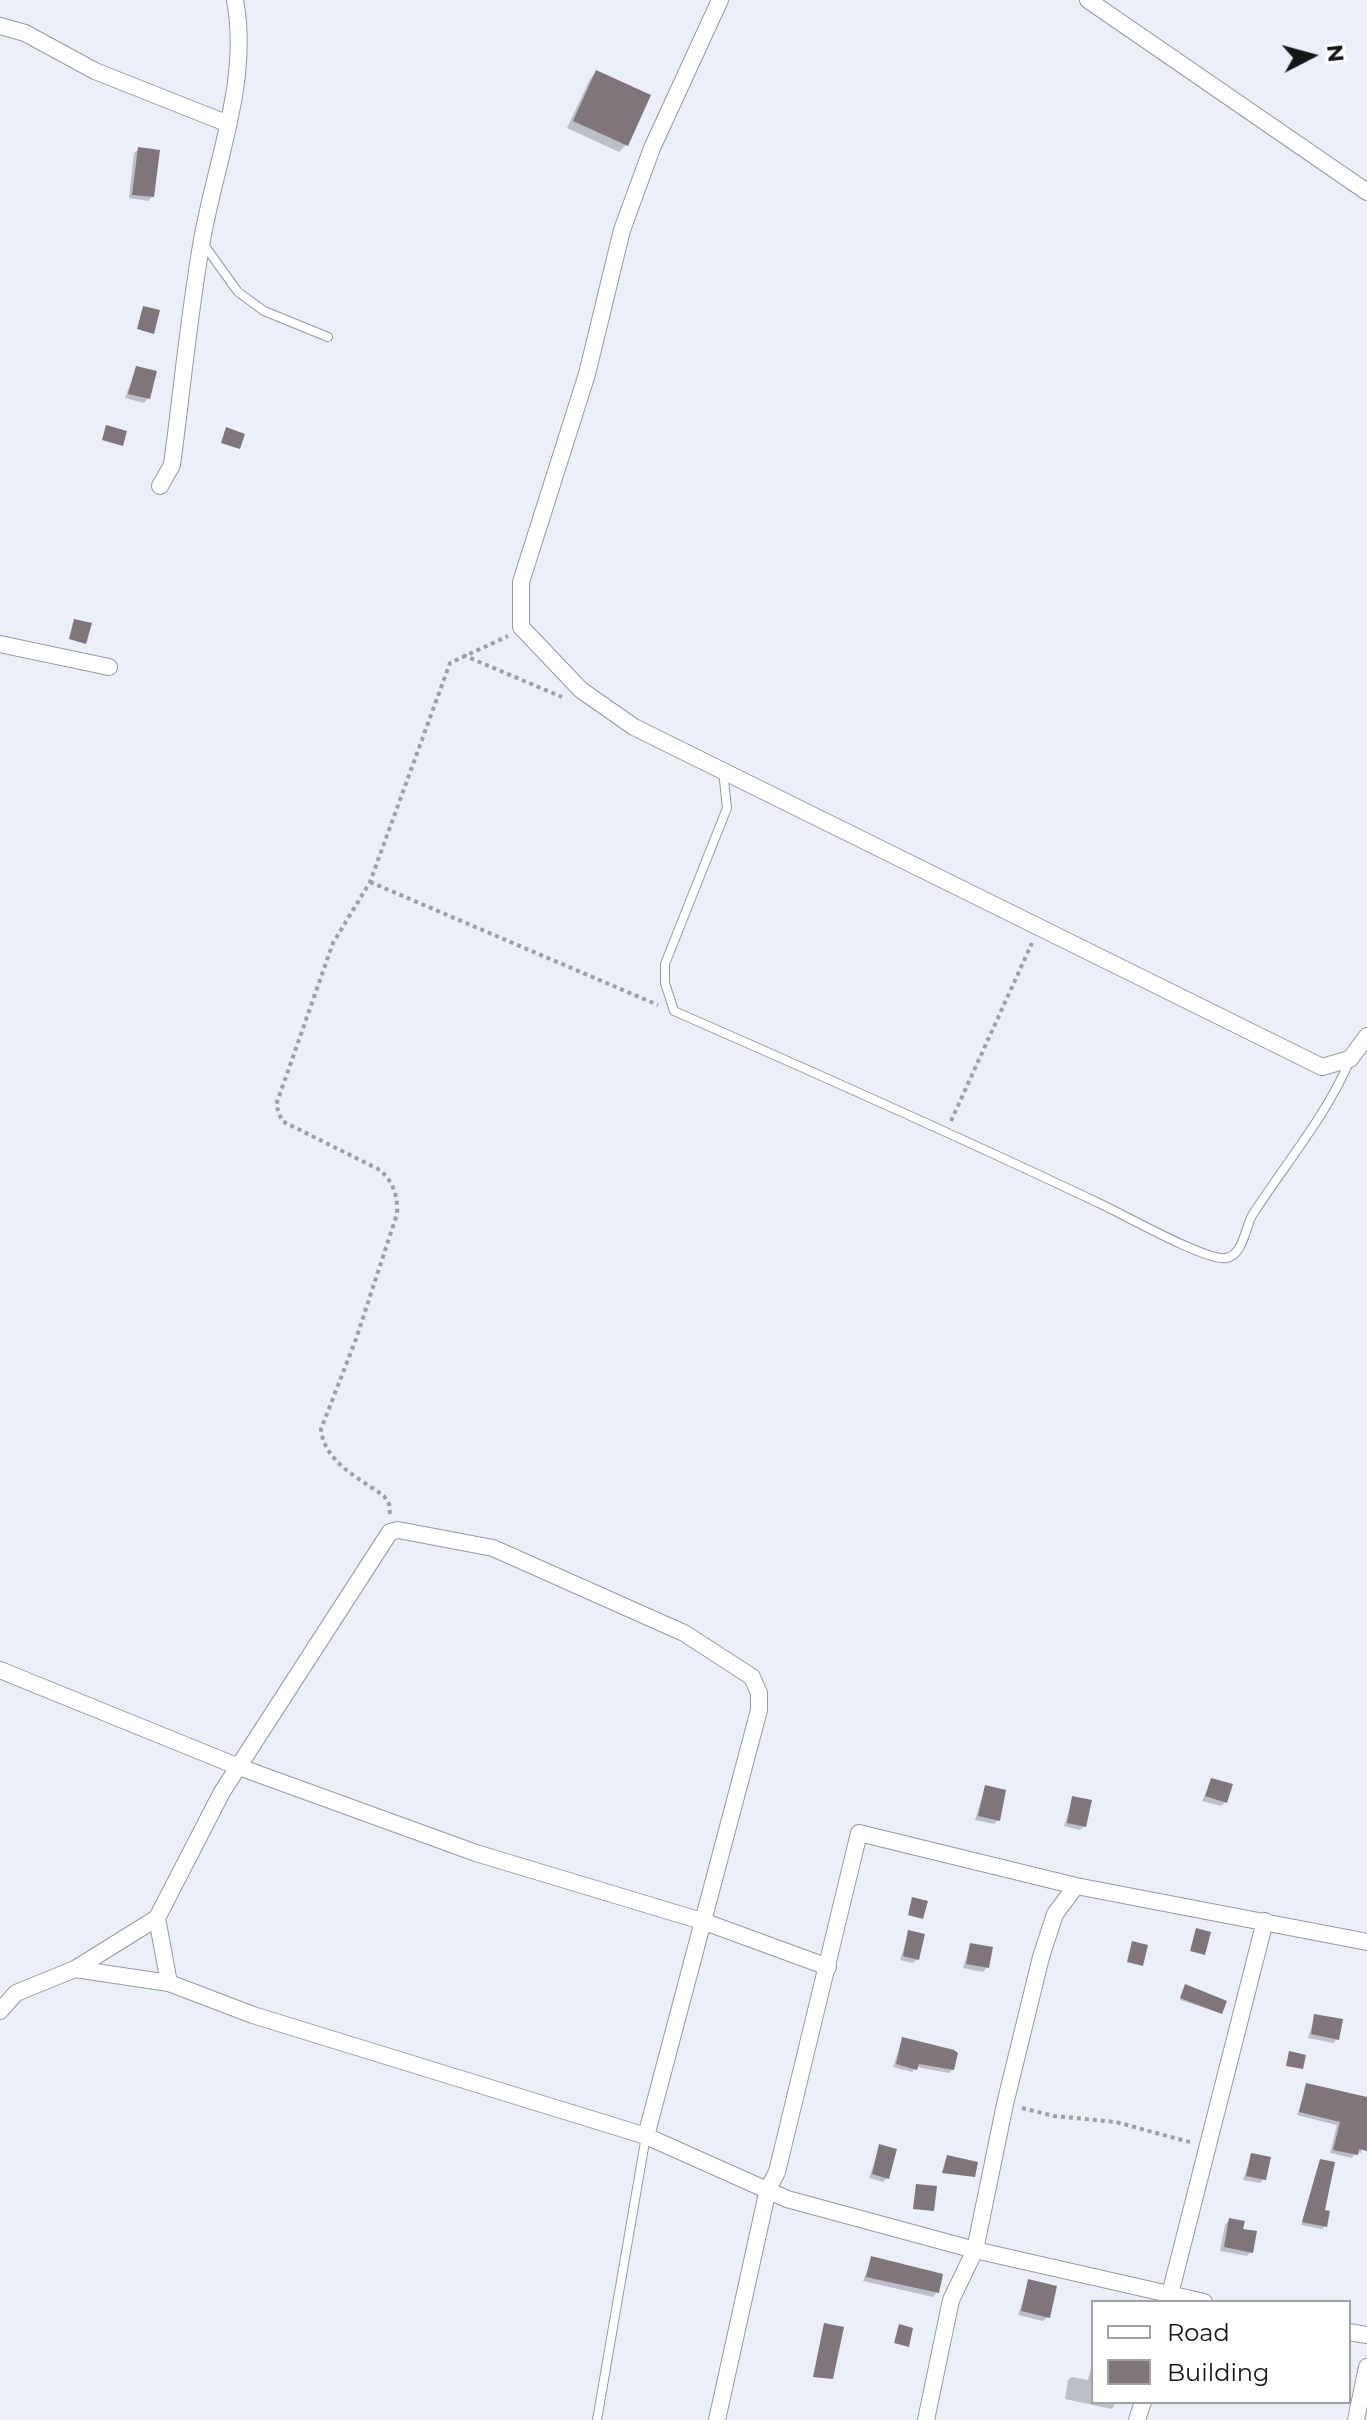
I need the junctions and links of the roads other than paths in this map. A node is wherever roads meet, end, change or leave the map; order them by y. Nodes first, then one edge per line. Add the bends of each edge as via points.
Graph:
1 (235, 0) edge
2 (720, 0) edge
3 (1088, 0) edge
4 (0, 26) edge
5 (226, 123) junction
6 (1367, 192) edge
7 (202, 241) junction
8 (328, 337) dead end
9 (160, 486) dead end
10 (0, 644) edge
11 (109, 667) dead end
12 (724, 771) junction
13 (1367, 1036) edge
14 (1350, 1059) junction
15 (0, 1670) edge
16 (239, 1767) junction
17 (1076, 1886) junction
18 (157, 1918) junction
19 (1265, 1921) junction
20 (705, 1922) junction
21 (1367, 1942) edge
22 (828, 1967) junction
23 (75, 1969) junction
24 (169, 1983) junction
25 (0, 1987) edge
26 (16, 1993) junction
27 (0, 2011) edge
28 (646, 2136) junction
29 (768, 2189) junction
30 (975, 2250) junction
31 (1168, 2298) edge
32 (1367, 2367) edge
33 (597, 2420) edge
34 (717, 2420) edge
35 (926, 2420) edge
36 (1356, 2420) edge

1 - 5 street via 241,30 240,76
2 - 12 street via 652,148 622,230 587,374 521,582 521,627 581,690 634,727
3 - 6 street
4 - 5 street
5 - 7 street
7 - 8 lane via 247,298 264,311
7 - 9 street via 172,465
10 - 11 street
12 - 14 street via 1322,1067
12 - 14 lane via 727,808 665,964 674,1011 1223,1259 1239,1248 1251,1216 1287,1167
13 - 14 street
15 - 16 street
16 - 18 street
16 - 20 street via 476,1853
16 - 20 street via 390,1532 493,1548 684,1633 752,1677 759,1710
17 - 19 street
17 - 22 street via 859,1833
17 - 30 street via 1055,1914 1041,1957
18 - 23 street
18 - 24 street
19 - 21 street
19 - 31 street
20 - 22 street
20 - 28 street
22 - 29 street via 777,2172
23 - 24 street
23 - 26 street
24 - 28 street via 253,2015
25 - 26 street
26 - 27 street
28 - 29 street
28 - 33 lane
29 - 30 street via 787,2199
29 - 34 street
30 - 31 street
30 - 35 street via 951,2300
32 - 36 street

